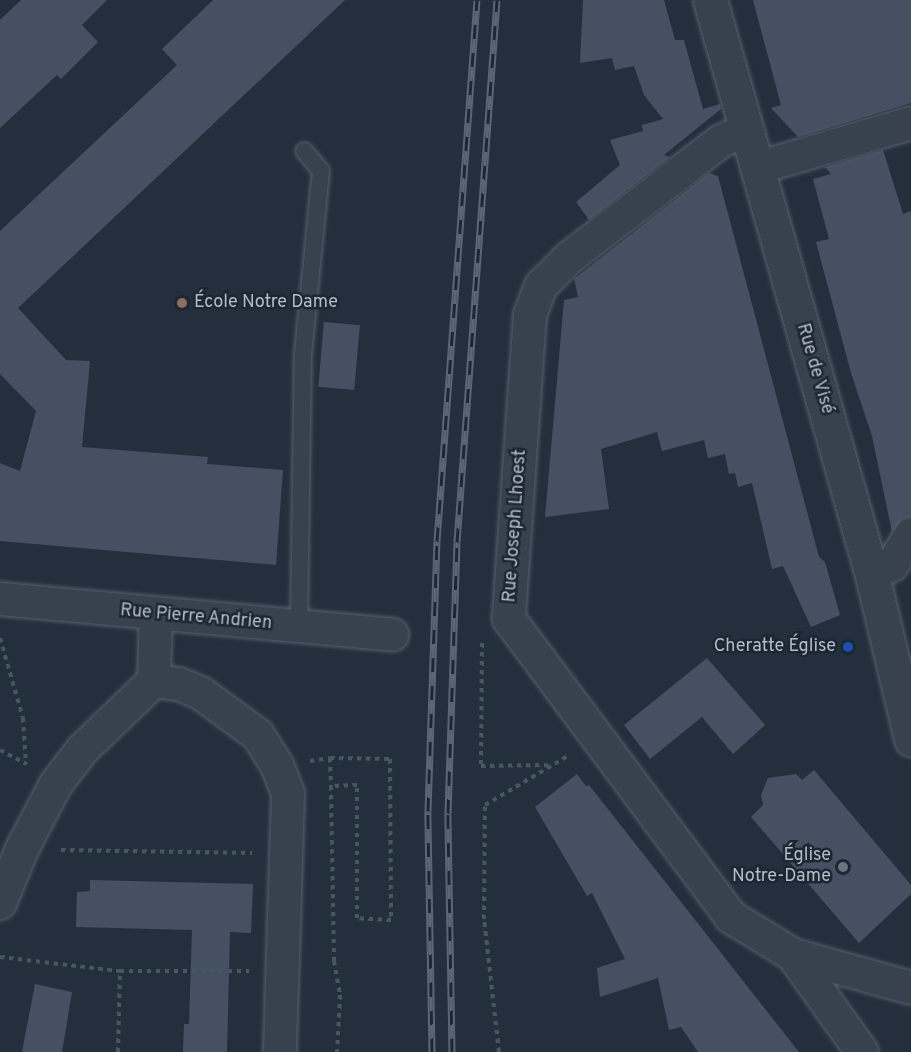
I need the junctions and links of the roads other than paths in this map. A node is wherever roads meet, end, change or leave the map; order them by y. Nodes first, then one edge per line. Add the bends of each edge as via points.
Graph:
1 (710, 0) edge
2 (911, 123) edge
3 (746, 130) junction
4 (304, 151) dead end
5 (757, 168) junction
6 (911, 535) edge
7 (872, 575) junction
8 (0, 599) edge
9 (156, 614) junction
10 (298, 627) junction
11 (392, 635) dead end
12 (154, 681) junction
13 (911, 739) edge
14 (0, 903) edge
15 (793, 955) junction
16 (911, 988) edge
17 (280, 1052) edge
18 (862, 1052) edge

1 - 3 street, Rue de Visé
2 - 5 street
3 - 5 street, Rue de Visé
3 - 15 street, Rue Joseph Lhoest via 721,141 569,258 541,286 530,315 510,619 731,917
4 - 10 lane via 321,171 303,354
5 - 7 street, Rue de Visé
6 - 7 street via 892,565
7 - 13 street, Rue de Visé
8 - 9 street, Rue Pierre Andrien
9 - 10 street, Rue Pierre Andrien
9 - 12 street
10 - 11 street, Rue Pierre Andrien
12 - 14 street via 83,749 56,784 22,849
12 - 17 street via 178,684 202,694 258,735 277,765 288,794
15 - 16 street
15 - 18 street

